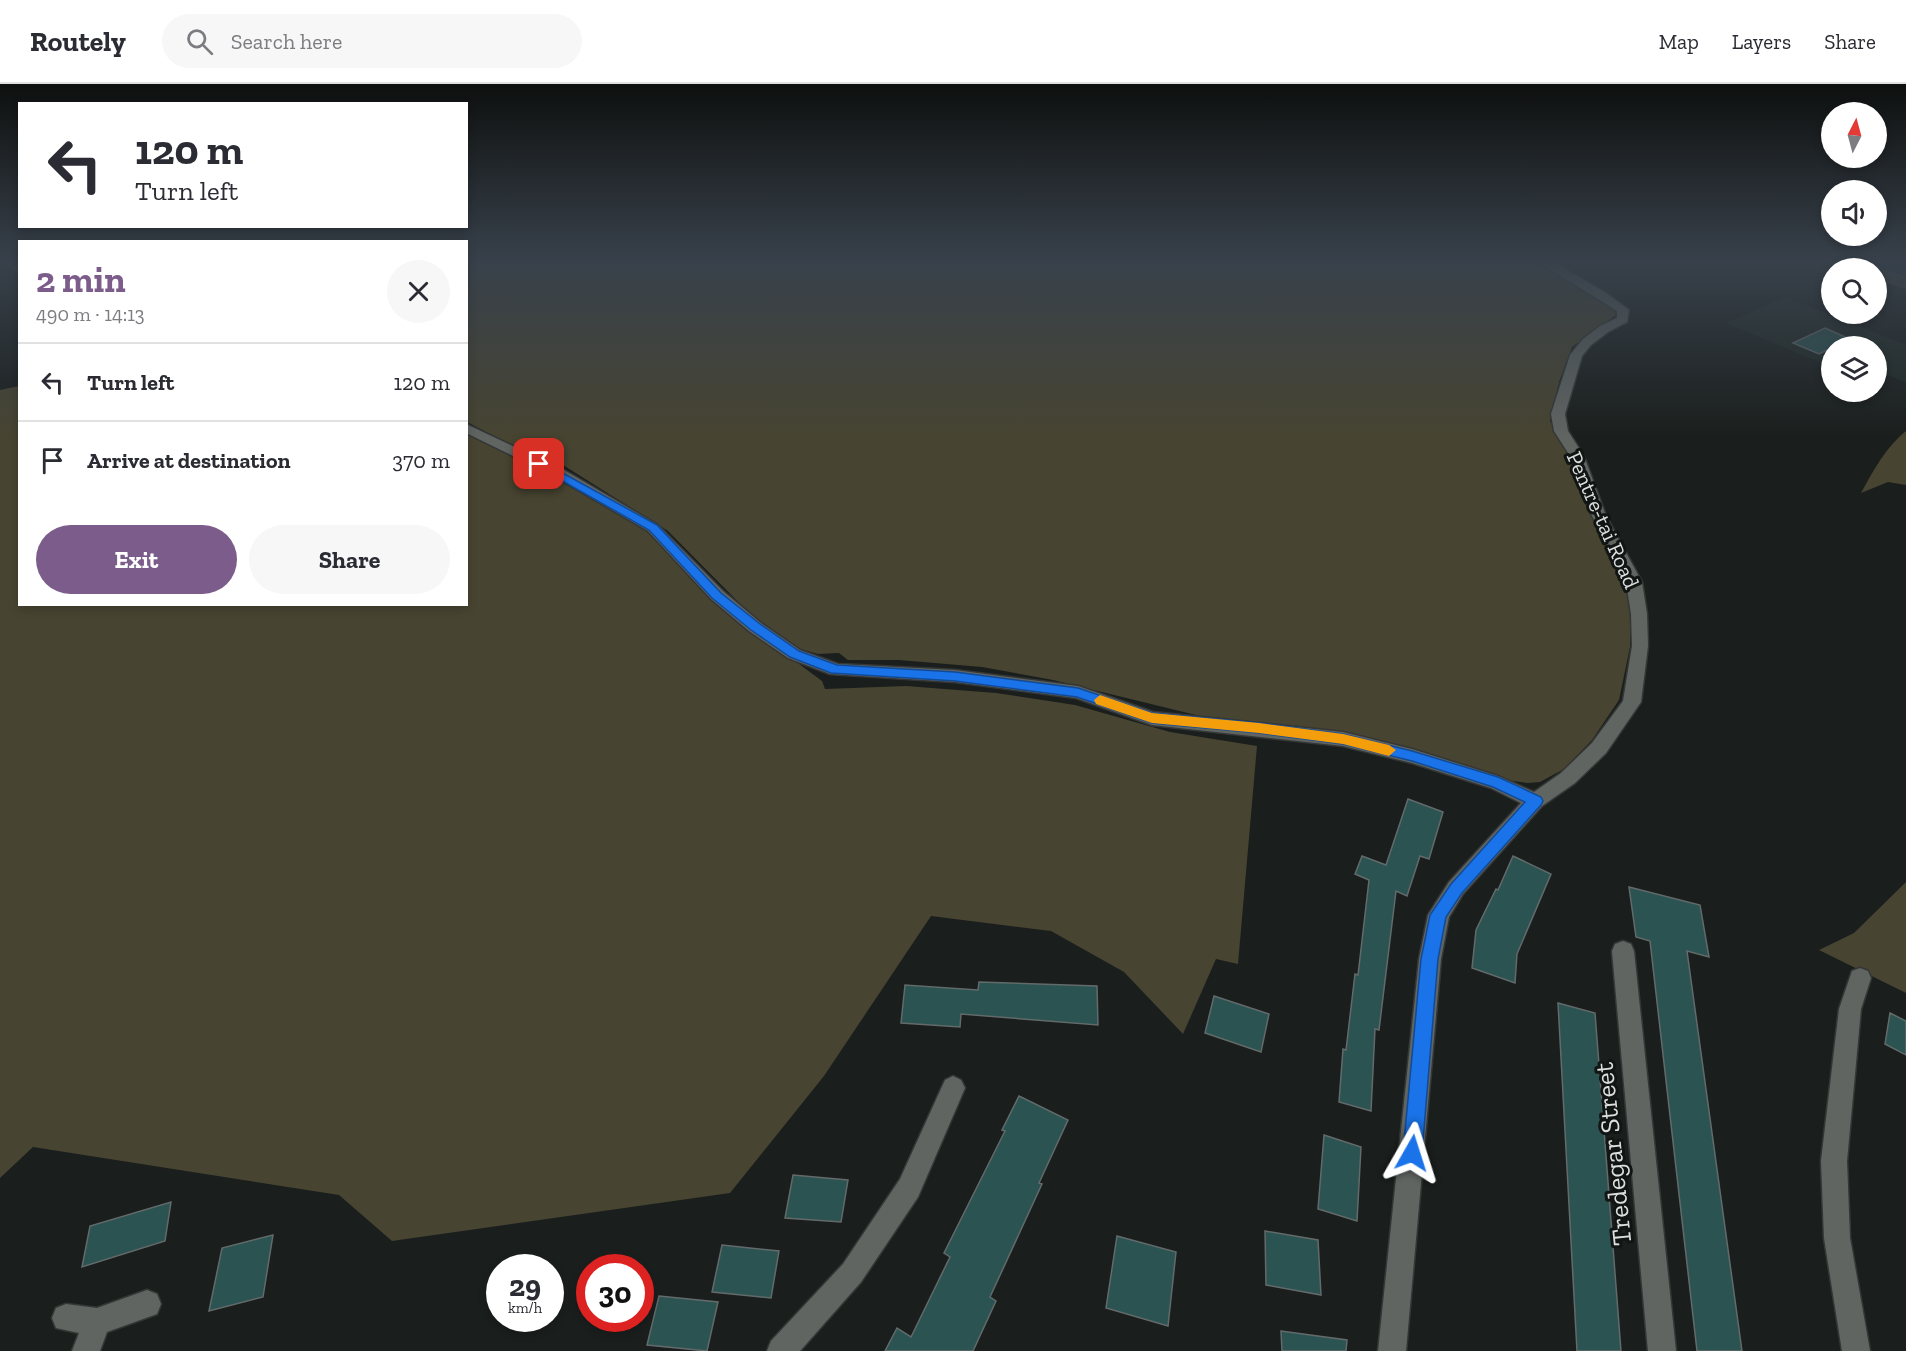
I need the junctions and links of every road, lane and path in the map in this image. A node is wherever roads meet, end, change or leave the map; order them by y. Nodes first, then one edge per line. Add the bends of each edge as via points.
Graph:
1 (1623, 320) edge
2 (468, 429) edge
3 (1536, 801) junction
4 (1623, 951) dead end
5 (1860, 978) dead end
6 (953, 1088) dead end
7 (147, 1304) dead end
8 (66, 1318) dead end
9 (97, 1322) junction
10 (86, 1351) edge
11 (781, 1351) edge
12 (1392, 1351) edge
13 (1662, 1351) edge
14 (1856, 1351) edge

1 - 3 street, Pentre-tai Road via 1604,329 1576,355 1557,414 1599,516 1634,582 1640,646 1632,702 1599,748 1568,778
2 - 3 street via 559,473 653,528 717,596 755,627 795,654 836,670 955,676 1078,692 1152,718 1343,739 1498,783
3 - 12 street, Pentre-tai Road via 1456,888 1438,915 1430,959
4 - 13 street, Tredegar Street
5 - 14 street via 1850,1009 1834,1161 1837,1238
6 - 11 street via 909,1188 852,1273
7 - 9 street
8 - 9 street
9 - 10 street

